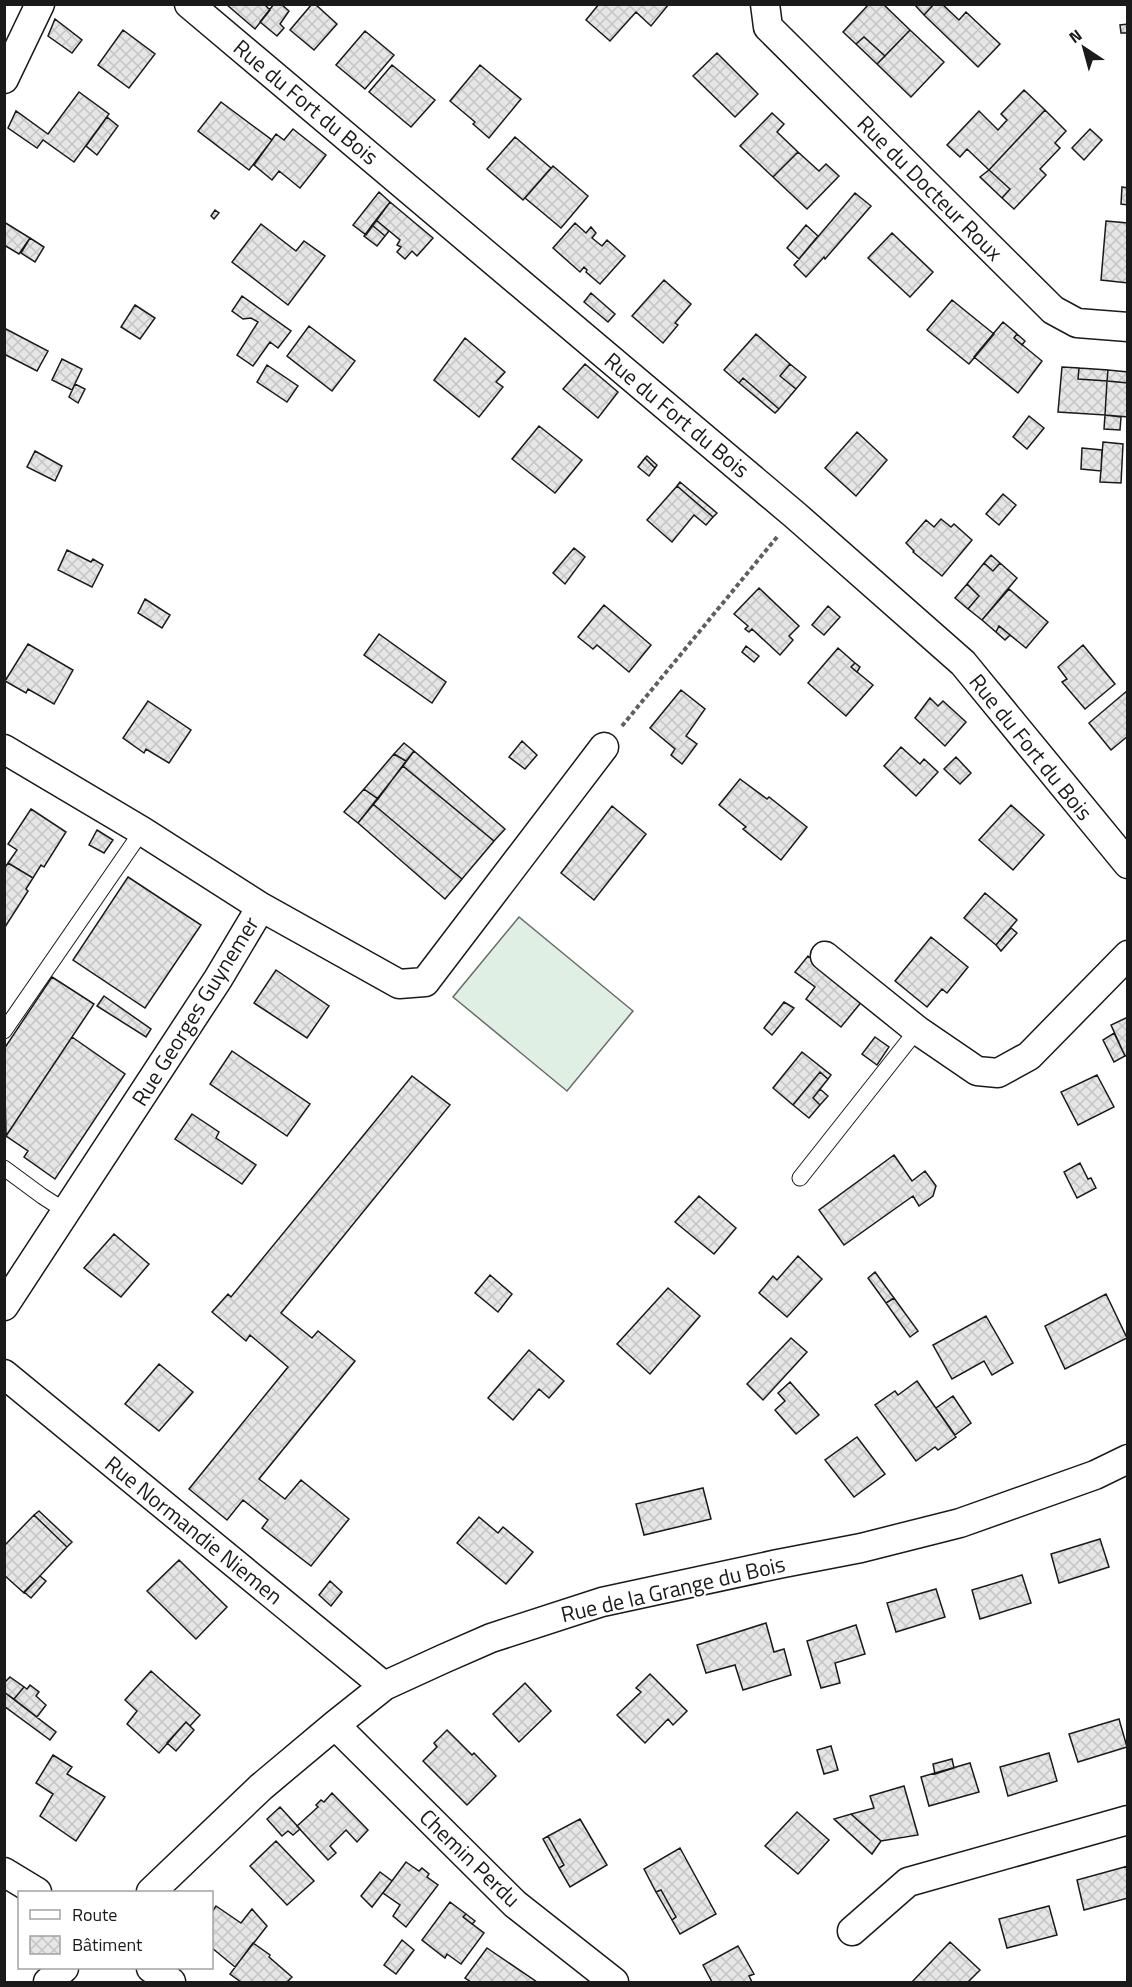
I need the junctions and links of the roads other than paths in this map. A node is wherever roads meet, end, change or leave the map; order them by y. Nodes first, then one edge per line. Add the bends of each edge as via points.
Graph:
1 (40, 4) edge
2 (189, 4) edge
3 (765, 4) edge
4 (4, 79) edge
5 (1128, 327) edge
6 (604, 747) road end
7 (9, 760) edge
8 (141, 831) junction
9 (1127, 863) edge
10 (261, 907) junction
11 (1128, 954) edge
12 (825, 956) dead end
13 (917, 1030) junction
14 (4, 1031) edge
15 (4, 1168) edge
16 (800, 1178) dead end
17 (68, 1212) junction
18 (4, 1306) edge
19 (4, 1374) edge
20 (1128, 1459) edge
21 (384, 1686) junction
22 (335, 1725) junction
23 (1128, 1820) edge
24 (4, 1872) edge
25 (35, 1891) edge
26 (153, 1891) edge
27 (852, 1931) dead end
28 (63, 1969) edge
29 (152, 1969) edge
30 (48, 1983) edge
31 (171, 1983) edge
32 (614, 1983) edge

1 - 4 street
2 - 9 street, Rue du Fort du Bois via 795,515 963,663
3 - 5 street, Rue du Docteur Roux via 768,27 1053,310 1077,323
6 - 10 street via 425,982 399,984
7 - 8 street, Rue Georges Guynemer
8 - 10 street, Rue Georges Guynemer
8 - 14 lane
10 - 17 street, Rue Georges Guynemer
11 - 13 street via 1029,1056 998,1073 977,1071
12 - 13 street
13 - 16 lane
15 - 17 lane
17 - 18 street, Rue Georges Guynemer
19 - 21 street, Rue Normandie Niemen
20 - 21 street, Rue de la Grange du Bois via 1095,1475 960,1523 861,1548 602,1602 491,1638
21 - 22 street, Rue de la Grange du Bois
22 - 26 street, Rue de la Grange du Bois via 261,1786
22 - 32 street, Chemin Perdu via 515,1904
23 - 27 street via 908,1882
24 - 25 street
28 - 30 street
29 - 31 street

